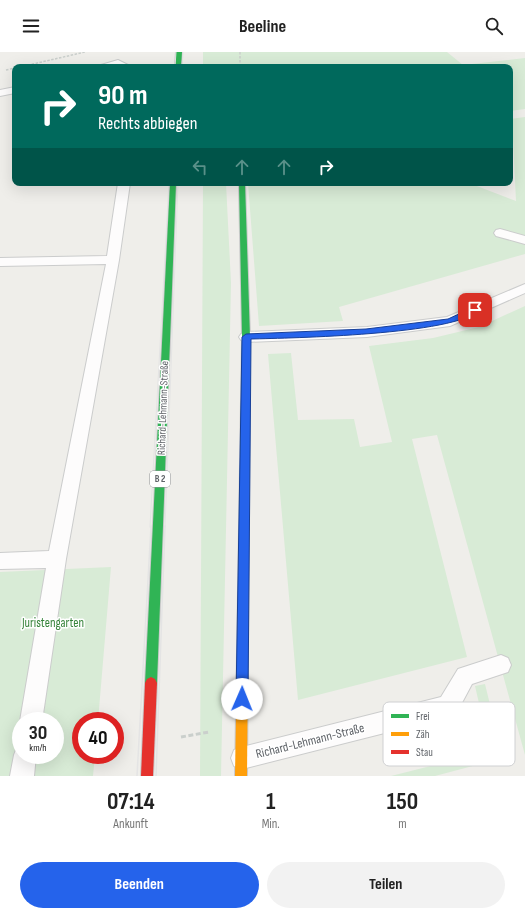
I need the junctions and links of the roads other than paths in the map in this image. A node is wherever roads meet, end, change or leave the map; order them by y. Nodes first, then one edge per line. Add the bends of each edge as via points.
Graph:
1 (179, 52) edge
2 (178, 64) edge
3 (12, 91) edge
4 (0, 93) edge
5 (124, 186) edge
6 (173, 186) edge
7 (242, 186) edge
8 (500, 233) dead end
9 (525, 240) edge
10 (113, 260) junction
11 (0, 262) edge
12 (525, 288) edge
13 (246, 337) junction
14 (57, 559) junction
15 (0, 561) edge
16 (501, 665) dead end
17 (450, 702) edge
18 (32, 712) edge
19 (383, 725) edge
20 (24, 764) edge
21 (242, 767) edge
22 (22, 776) edge
23 (147, 776) edge

1 - 2 main road
3 - 4 lane
5 - 10 lane
6 - 23 main road, Richard-Lehmann-Straße / B 2
7 - 13 main road, Richard-Lehmann-Straße
8 - 9 lane
10 - 11 lane
10 - 14 lane
12 - 13 lane via 450,321 366,332
13 - 21 main road, Richard-Lehmann-Straße
14 - 15 lane
14 - 18 lane
16 - 17 lane, Richard-Lehmann-Straße via 465,676
19 - 21 lane, Richard-Lehmann-Straße
20 - 22 lane

